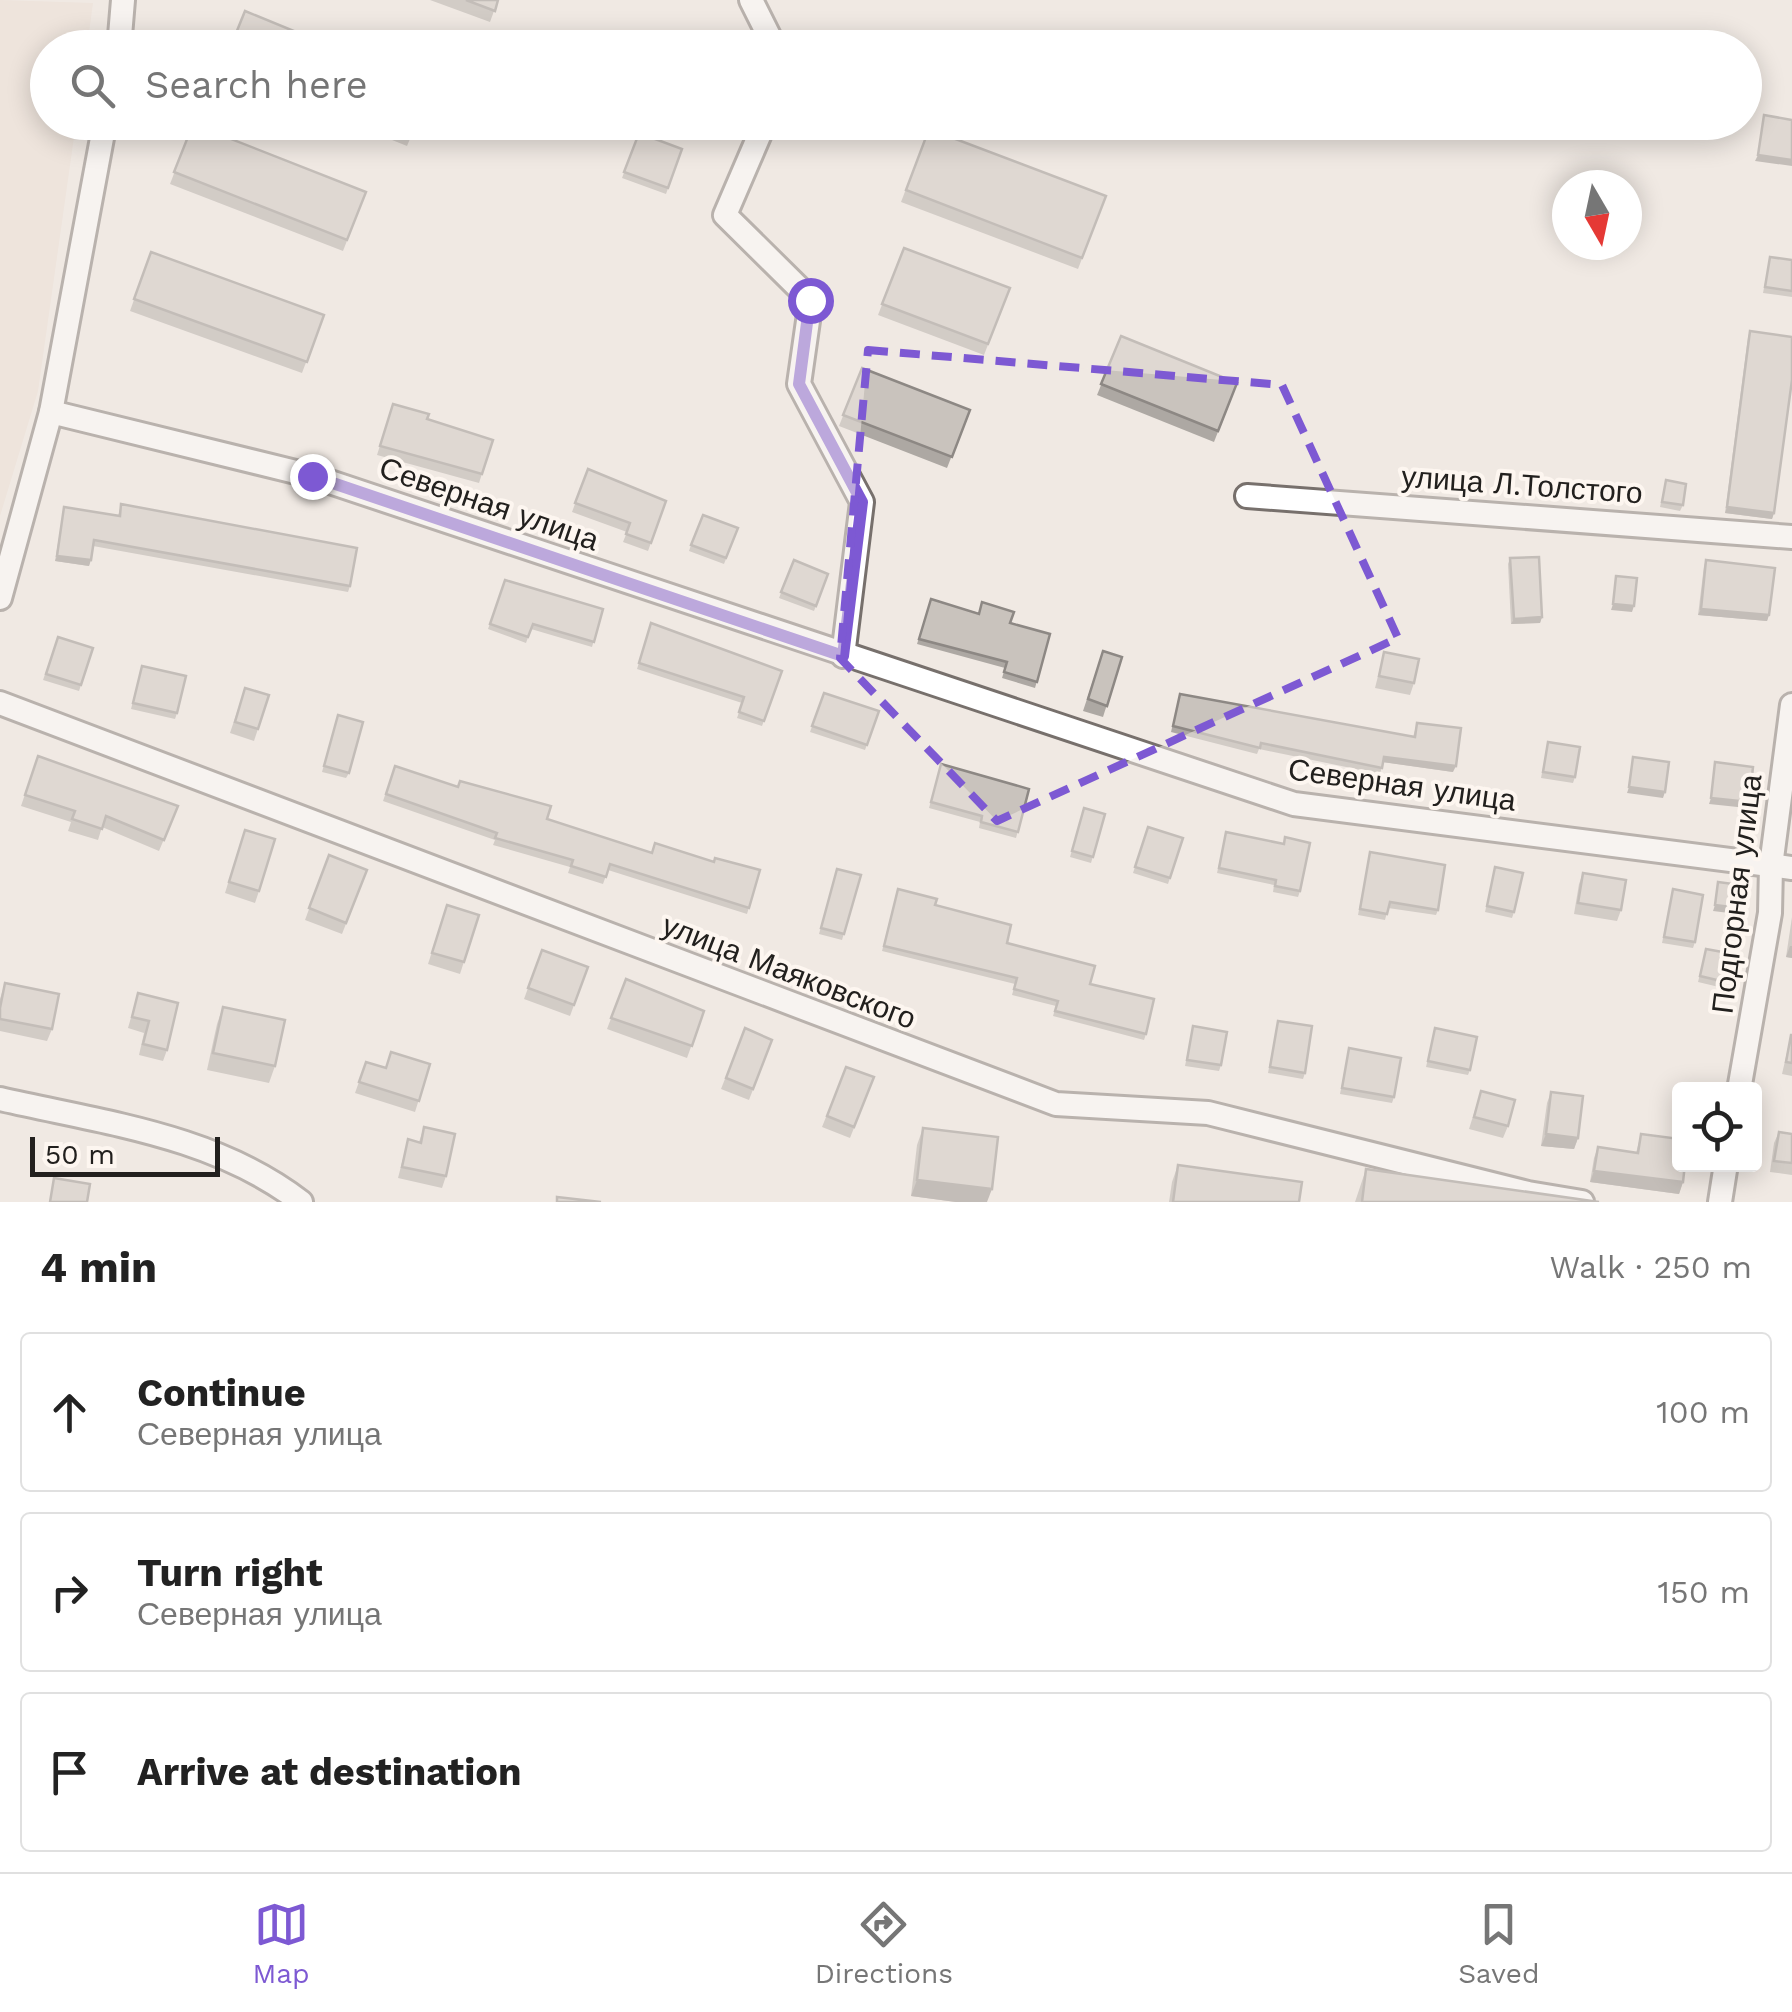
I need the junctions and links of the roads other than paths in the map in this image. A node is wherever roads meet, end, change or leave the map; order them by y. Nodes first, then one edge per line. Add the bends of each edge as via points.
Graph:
1 (123, 0) edge
2 (751, 0) edge
3 (120, 30) edge
4 (766, 30) edge
5 (102, 140) edge
6 (757, 140) edge
7 (51, 412) junction
8 (1247, 496) dead end
9 (1792, 537) edge
10 (0, 598) edge
11 (843, 656) junction
12 (0, 704) edge
13 (1792, 706) edge
14 (1782, 867) edge
15 (1741, 1082) edge
16 (0, 1100) edge
17 (1725, 1172) edge
18 (301, 1202) edge
19 (1582, 1202) edge
20 (1720, 1202) edge

1 - 3 street
2 - 4 street
5 - 7 street
6 - 11 street via 725,215 810,300 799,384 862,502
7 - 10 street
7 - 11 street, Северная улица via 312,476
8 - 9 street, улица Л.Толстого
11 - 14 street, Северная улица via 1294,804
12 - 19 street, улица Маяковского via 1056,1104 1208,1113
13 - 14 street, Подгорная улица
14 - 15 street, Подгорная улица
16 - 18 street via 199,1144 269,1177
17 - 20 street

